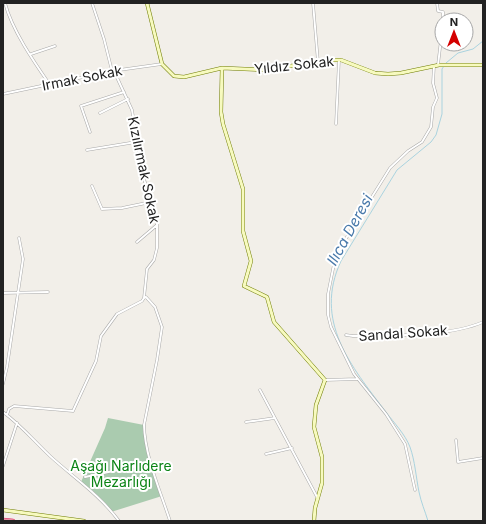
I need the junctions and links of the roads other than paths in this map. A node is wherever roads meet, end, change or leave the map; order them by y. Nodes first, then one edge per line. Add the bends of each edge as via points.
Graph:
1 (5, 3) edge
2 (92, 3) edge
3 (147, 3) edge
4 (313, 3) edge
5 (437, 3) edge
6 (443, 12) edge
7 (55, 46) dead end
8 (439, 52) edge
9 (31, 54) junction
10 (338, 60) junction
11 (318, 62) junction
12 (162, 64) junction
13 (483, 65) edge
14 (437, 66) junction
15 (222, 68) junction
16 (113, 71) junction
17 (50, 85) junction
18 (124, 92) junction
19 (3, 94) edge
20 (128, 99) junction
21 (100, 113) dead end
22 (336, 124) dead end
23 (90, 132) dead end
24 (136, 142) junction
25 (87, 150) dead end
26 (92, 186) dead end
27 (151, 202) junction
28 (157, 225) junction
29 (19, 238) dead end
30 (137, 242) dead end
31 (48, 292) dead end
32 (3, 293) edge
33 (18, 293) junction
34 (144, 298) junction
35 (483, 322) edge
36 (346, 335) dead end
37 (357, 379) junction
38 (325, 380) junction
39 (3, 384) edge
40 (260, 390) dead end
41 (3, 412) edge
42 (7, 415) junction
43 (275, 418) junction
44 (246, 422) dead end
45 (17, 424) junction
46 (456, 440) dead end
47 (292, 448) junction
48 (266, 454) dead end
49 (483, 458) edge
50 (151, 463) junction
51 (3, 466) edge
52 (85, 477) dead end
53 (415, 490) dead end
54 (318, 498) junction
55 (3, 510) edge
56 (3, 520) edge
57 (13, 521) edge
58 (84, 521) edge
59 (119, 521) edge
60 (170, 521) edge
61 (314, 521) edge

1 - 9 street
2 - 16 street, Kızılırmak Sokak
3 - 12 street
4 - 11 street
5 - 6 street via 438,10
7 - 9 street
8 - 14 street
9 - 17 street
10 - 11 street, Yıldız Sokak
10 - 14 street, Yıldız Sokak via 375,73 388,74 401,74
10 - 22 street
11 - 15 street, Yıldız Sokak via 266,70
12 - 15 street, Yıldız Sokak via 172,75 179,77
12 - 16 street, Irmak Sokak
13 - 14 street, Yıldız Sokak
14 - 37 street via 433,83 437,98 433,107 431,127 422,142 390,168 345,240 331,274 328,315 331,327
15 - 38 street via 223,124 243,189 243,231 251,261 244,286 267,297 274,322
16 - 17 street, Irmak Sokak
16 - 18 street, Kızılırmak Sokak
17 - 19 street, Irmak Sokak
18 - 20 street, Kızılırmak Sokak
18 - 23 street via 81,106
20 - 21 street
20 - 24 street, Kızılırmak Sokak
24 - 25 street
24 - 27 street, Kızılırmak Sokak
26 - 27 street via 102,209
27 - 28 street, Kızılırmak Sokak via 156,213
28 - 30 street
28 - 34 street, Kızılırmak Sokak via 157,248 154,260 147,269
29 - 33 street via 23,259
31 - 33 street
32 - 33 street
33 - 39 street
34 - 42 street via 116,314 101,336 96,362 73,411 14,406 9,409
34 - 50 street via 151,301 162,327 158,360 144,424
35 - 36 street, Sandal Sokak via 469,327 423,334
37 - 38 street
37 - 53 street via 360,379 386,414 405,444
38 - 54 street via 316,405 314,427 322,457 322,483
40 - 43 street
41 - 42 street
42 - 45 street
43 - 44 street
43 - 47 street
45 - 51 street
45 - 59 street via 72,476 92,490
46 - 49 street via 458,462
47 - 48 street
47 - 54 street
50 - 52 street
50 - 60 street
54 - 61 street
55 - 58 street
56 - 57 highway

